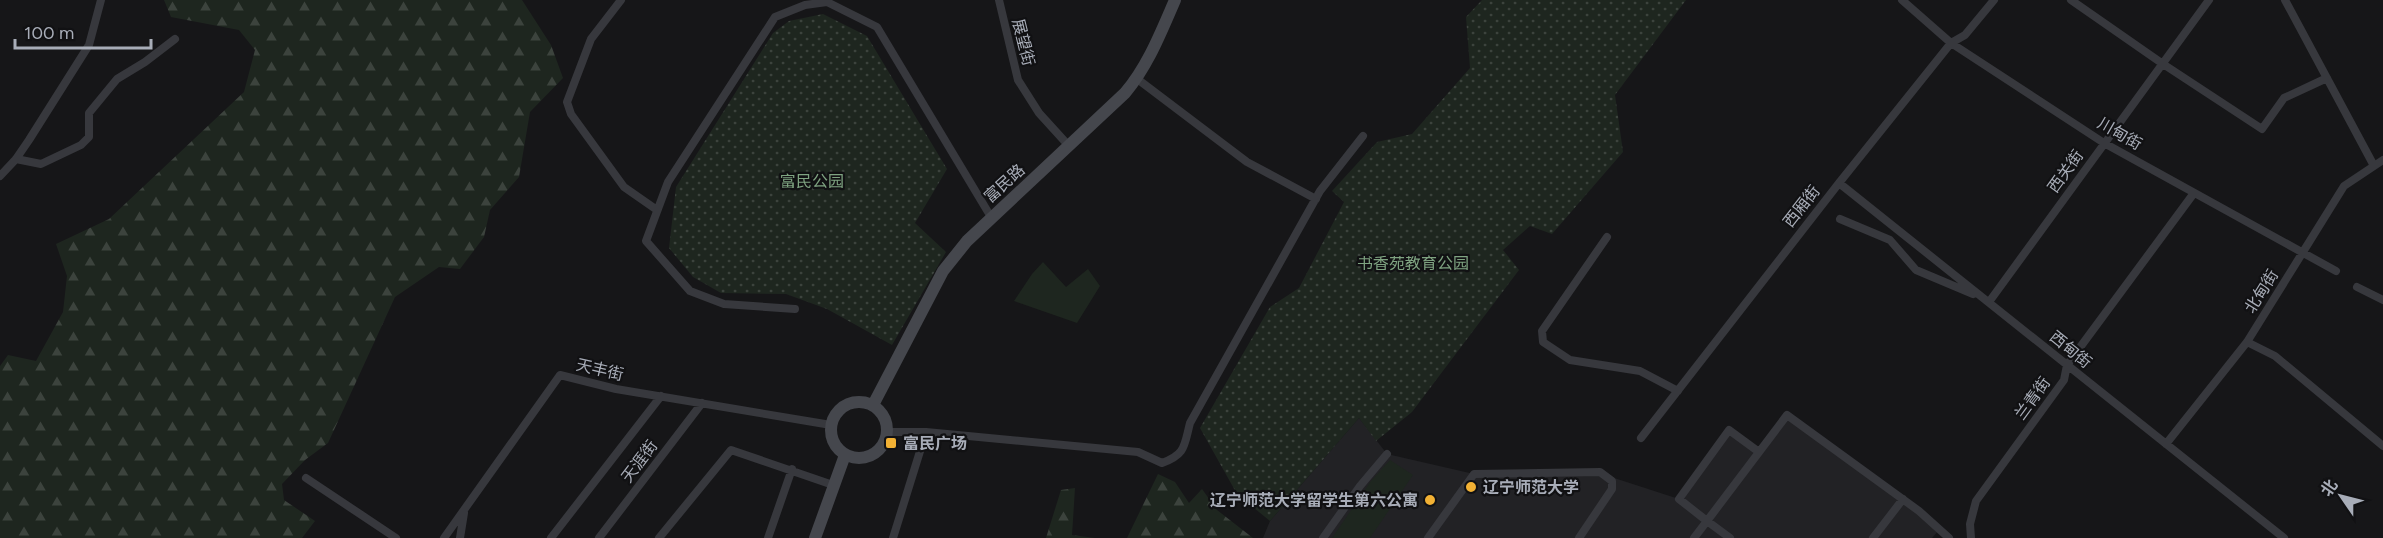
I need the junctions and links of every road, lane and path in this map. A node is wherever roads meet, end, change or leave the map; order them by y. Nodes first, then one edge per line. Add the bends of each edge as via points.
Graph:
1 (101, 0) edge
2 (621, 0) edge
3 (999, 0) edge
4 (1175, 0) edge
5 (1902, 0) edge
6 (1994, 0) edge
7 (2071, 0) edge
8 (2209, 0) edge
9 (2285, 0) edge
10 (820, 1) edge
11 (175, 39) dead end
12 (1951, 43) junction
13 (2163, 64) junction
14 (1136, 78) junction
15 (2327, 78) junction
16 (1363, 136) dead end
17 (2105, 143) junction
18 (1069, 146) junction
19 (16, 159) junction
20 (2383, 160) edge
21 (2373, 164) junction
22 (0, 176) edge
23 (1839, 183) junction
24 (2194, 193) junction
25 (1316, 199) junction
26 (657, 210) junction
27 (991, 217) junction
28 (1840, 219) dead end
29 (1607, 237) dead end
30 (2302, 252) junction
31 (2336, 271) dead end
32 (2358, 287) dead end
33 (2383, 300) edge
34 (1987, 301) junction
35 (795, 309) dead end
36 (2247, 342) junction
37 (2067, 365) junction
38 (1678, 391) junction
39 (662, 396) junction
40 (702, 403) junction
41 (873, 405) junction
42 (831, 425) junction
43 (887, 432) junction
44 (926, 432) junction
45 (1641, 438) dead end
46 (2166, 444) junction
47 (2383, 446) edge
48 (1759, 452) junction
49 (1387, 454) dead end
50 (845, 455) junction
51 (792, 470) junction
52 (306, 478) dead end
53 (833, 485) junction
54 (1903, 500) junction
55 (464, 510) junction
56 (1707, 521) junction
57 (1939, 530) junction
58 (396, 538) edge
59 (444, 538) edge
60 (460, 538) edge
61 (551, 538) edge
62 (598, 538) edge
63 (659, 538) edge
64 (768, 538) edge
65 (815, 538) edge
66 (893, 538) edge
67 (1323, 538) edge
68 (1428, 538) edge
69 (1579, 538) edge
70 (1694, 538) edge
71 (1730, 538) edge
72 (1873, 538) edge
73 (1933, 538) edge
74 (1949, 538) edge
75 (1971, 538) edge
76 (2284, 538) edge

1 - 19 street via 89,45
2 - 26 street via 591,39 567,102 571,114 624,188
3 - 18 street, 展望街 via 1018,80 1039,113
4 - 14 street, 富民路
5 - 12 street, 川甸街
6 - 12 street, 西厢街 via 1965,35
7 - 13 street
8 - 13 street, 西关街
9 - 15 street
10 - 26 street via 775,17 668,182
10 - 27 street via 848,10 877,27
11 - 19 street via 145,63 117,78 89,113 89,137 81,145 41,164
12 - 17 street, 川甸街
12 - 23 street, 西厢街
13 - 15 street via 2262,129 2284,98
13 - 17 street, 西关街
14 - 18 street, 富民路
14 - 25 street via 1247,162
15 - 21 street
16 - 25 street
17 - 24 street, 川甸街
17 - 34 street, 西关街
18 - 27 street, 富民路
19 - 22 street
20 - 21 street, 北甸街
21 - 30 street, 北甸街 via 2344,186
23 - 34 street, 西甸街
23 - 38 street, 西厢街
24 - 30 street, 川甸街
24 - 37 street, 兰青街
25 - 44 street via 1190,423 1184,448 1177,458 1162,463 1138,452
26 - 35 street via 646,241 690,291 724,304
27 - 41 street, 富民路 via 943,271
28 - 34 street via 1890,240 1916,270
29 - 38 street via 1542,331 1543,342 1570,360 1640,371
30 - 31 street, 川甸街
30 - 36 street, 北甸街
32 - 33 street
34 - 37 street, 西甸街
36 - 46 street, 北甸街
36 - 47 street via 2275,356
37 - 46 street, 西甸街
37 - 75 street, 兰青街 via 2064,380 1976,501
38 - 45 street, 西厢街
39 - 40 street, 天丰街
39 - 55 street, 天丰街 via 560,375
39 - 61 street
40 - 42 street, 天丰街
40 - 62 street, 天涯街
41 - 42 street via 846,404
41 - 43 street via 884,416
42 - 50 street via 834,444
43 - 44 street
43 - 50 street via 874,454 858,458
44 - 66 street
46 - 76 street, 西甸街
48 - 54 street via 1787,415
48 - 56 street
48 - 56 street via 1729,430 1679,499
49 - 67 street
50 - 53 street
51 - 53 street
51 - 63 street via 731,450
51 - 64 street
52 - 58 street
53 - 65 street
54 - 57 street
54 - 72 street
55 - 59 street, 天丰街
55 - 60 street
56 - 70 street
56 - 71 street
57 - 73 street
57 - 74 street
68 - 69 street via 1474,474 1600,472 1612,481 1612,489

